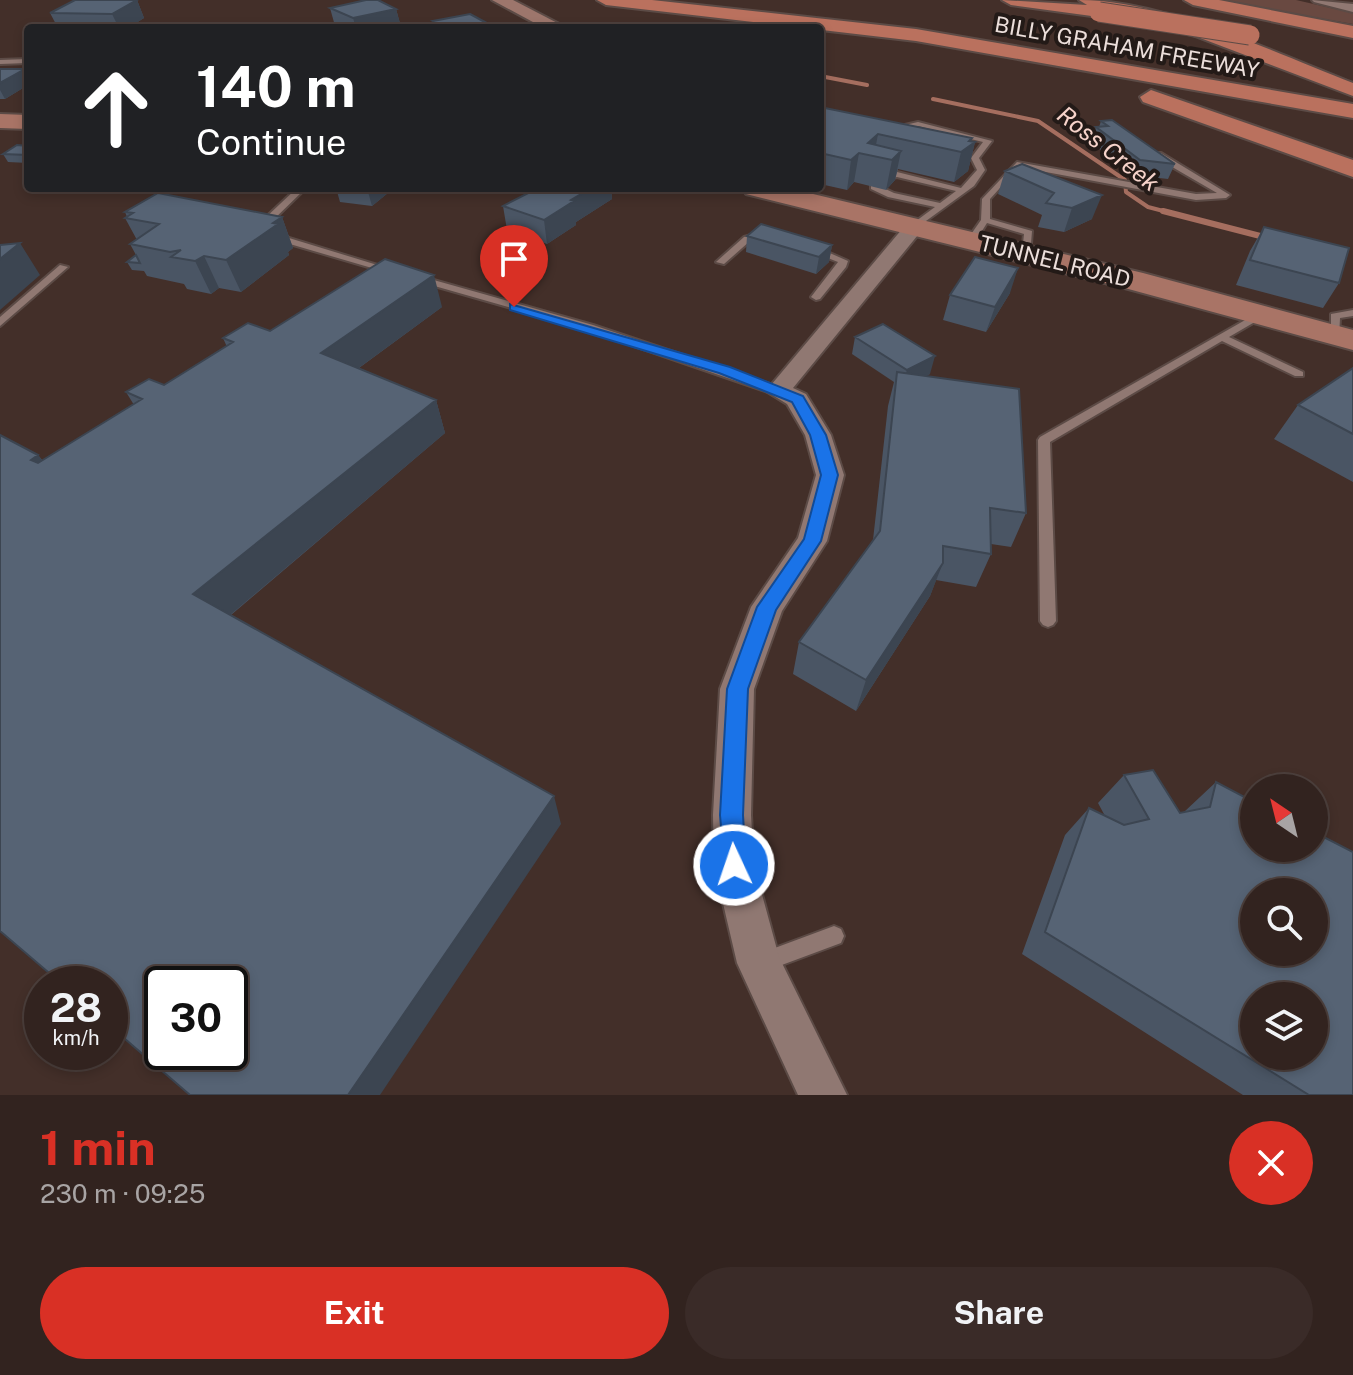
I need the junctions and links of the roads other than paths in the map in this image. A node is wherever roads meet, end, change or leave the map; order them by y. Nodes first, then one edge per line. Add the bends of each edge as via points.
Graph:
1 (500, 0) edge
2 (606, 0) edge
3 (764, 0) edge
4 (1011, 0) edge
5 (1193, 0) edge
6 (1318, 0) edge
7 (1094, 6) edge
8 (1353, 8) edge
9 (550, 24) edge
10 (829, 24) junction
11 (1353, 32) edge
12 (1279, 41) dead end
13 (24, 61) edge
14 (0, 62) edge
15 (1184, 80) junction
16 (1353, 90) edge
17 (1353, 111) edge
18 (0, 121) edge
19 (24, 122) edge
20 (894, 140) edge
21 (1149, 151) edge
22 (962, 155) edge
23 (975, 158) junction
24 (1353, 169) edge
25 (884, 178) edge
26 (874, 187) dead end
27 (960, 190) junction
28 (298, 192) edge
29 (772, 192) edge
30 (942, 206) junction
31 (250, 221) edge
32 (266, 222) junction
33 (915, 226) junction
34 (978, 230) junction
35 (780, 239) edge
36 (794, 243) edge
37 (721, 262) dead end
38 (63, 267) dead end
39 (816, 297) dead end
40 (1261, 314) junction
41 (0, 323) edge
42 (1347, 329) edge
43 (1221, 337) junction
44 (1299, 374) dead end
45 (778, 391) junction
46 (1048, 621) dead end
47 (834, 936) dead end
48 (759, 963) junction
49 (823, 1095) edge

1 - 9 main road
2 - 10 highway, BILLY GRAHAM FREEWAY
3 - 15 highway
4 - 7 highway
5 - 11 highway
6 - 8 street
7 - 12 highway, bridge
7 - 16 highway via 1202,32
10 - 15 highway, BILLY GRAHAM FREEWAY
10 - 24 highway via 1114,86
13 - 14 lane
15 - 17 highway, BILLY GRAHAM FREEWAY
18 - 19 main road
20 - 23 lane via 880,137 888,129 918,124 985,138 988,141
21 - 34 lane via 1226,195 1196,197 1017,164 986,199
22 - 23 lane
23 - 27 lane via 981,170
25 - 27 lane via 897,174
26 - 30 lane
27 - 30 lane
28 - 32 lane
29 - 33 main road, TUNNEL ROAD
30 - 33 lane
31 - 32 lane
32 - 45 lane via 286,240 589,327
33 - 34 main road, TUNNEL ROAD
33 - 45 street
34 - 40 main road, TUNNEL ROAD via 1027,254
35 - 37 lane via 752,236
36 - 39 lane via 843,261
38 - 41 lane
40 - 42 main road, TUNNEL ROAD
40 - 43 lane
43 - 44 lane
43 - 46 lane via 1044,440
45 - 48 street via 797,399 818,435 830,475 812,541 767,607 737,689 734,865
47 - 48 lane
48 - 49 street

